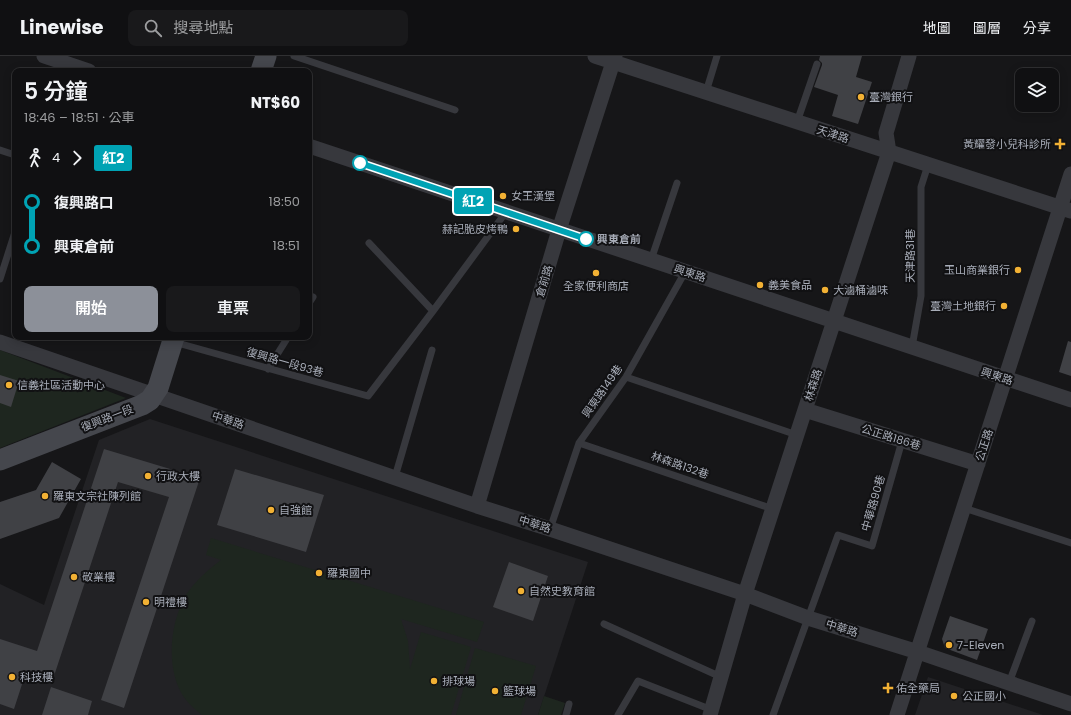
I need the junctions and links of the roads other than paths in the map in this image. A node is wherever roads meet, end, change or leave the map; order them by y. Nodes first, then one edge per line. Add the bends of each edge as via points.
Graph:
1 (44, 56) edge
2 (266, 56) edge
3 (294, 56) edge
4 (595, 56) edge
5 (717, 56) edge
6 (909, 56) edge
7 (614, 59) edge
8 (816, 64) dead end
9 (80, 68) edge
10 (262, 68) edge
11 (706, 92) junction
12 (455, 110) dead end
13 (797, 122) junction
14 (312, 147) edge
15 (0, 150) edge
16 (889, 152) junction
17 (12, 154) edge
18 (928, 165) junction
19 (1071, 174) edge
20 (677, 183) dead end
21 (1066, 209) edge
22 (506, 212) junction
23 (559, 230) junction
24 (12, 241) edge
25 (370, 244) dead end
26 (651, 260) junction
27 (685, 272) junction
28 (0, 279) edge
29 (433, 311) junction
30 (833, 321) junction
31 (173, 340) edge
32 (176, 340) edge
33 (286, 340) edge
34 (0, 342) edge
35 (912, 347) junction
36 (432, 350) dead end
37 (268, 369) junction
38 (626, 377) junction
39 (1006, 379) junction
40 (155, 395) junction
41 (1071, 400) edge
42 (805, 410) junction
43 (798, 435) junction
44 (902, 441) junction
45 (579, 443) junction
46 (0, 460) edge
47 (978, 464) junction
48 (394, 477) junction
49 (477, 506) junction
50 (964, 508) junction
51 (773, 509) junction
52 (550, 529) junction
53 (1071, 543) edge
54 (745, 594) junction
55 (808, 618) junction
56 (1032, 621) dead end
57 (604, 624) dead end
58 (918, 652) junction
59 (721, 677) junction
60 (1009, 683) junction
61 (569, 704) dead end
62 (1071, 704) edge
63 (711, 713) edge
64 (566, 715) edge
65 (618, 715) edge
66 (773, 715) edge
67 (897, 715) edge

1 - 9 street
2 - 10 main road
3 - 12 lane
4 - 7 street, 天津路
5 - 11 lane
6 - 16 street, 林森路 via 886,133
7 - 11 street, 天津路
7 - 23 street, 倉前路
8 - 13 lane
11 - 13 street, 天津路
13 - 16 street, 天津路
14 - 22 street, 興東路
15 - 17 lane
16 - 18 street, 天津路
16 - 30 street, 林森路
18 - 21 street, 天津路
18 - 35 lane, 天津路31巷 via 921,187 921,296
19 - 21 street, 公正路
20 - 26 lane
21 - 39 street, 公正路
22 - 23 street, 興東路
22 - 29 lane
23 - 26 street, 興東路
23 - 49 street, 倉前路
24 - 28 lane
25 - 29 lane
26 - 27 street, 興東路
27 - 30 street, 興東路
27 - 38 lane, 興東路149巷
29 - 37 lane, 復興路一段93巷 via 368,396
30 - 35 street, 興東路
30 - 42 street, 林森路
31 - 40 main road
32 - 37 lane, 復興路一段93巷
33 - 37 lane
34 - 40 street, 中華路
35 - 39 street, 興東路
36 - 48 lane
38 - 43 lane
38 - 45 lane, 興東路149巷
39 - 41 street, 興東路
39 - 47 street, 公正路
40 - 46 main road, 復興路一段 via 142,405
40 - 48 street, 中華路
42 - 43 street, 林森路
42 - 44 street, 公正路186巷
43 - 51 street, 林森路
44 - 47 street, 公正路186巷
44 - 55 lane, 中華路90巷 via 872,546 838,535
45 - 51 lane, 林森路132巷
45 - 52 lane, 興東路149巷
47 - 50 street, 公正路
48 - 49 street, 中華路
49 - 52 street, 中華路
50 - 53 lane
50 - 58 street, 公正路
51 - 54 street, 林森路
52 - 54 street, 中華路
54 - 55 street, 中華路
54 - 59 street, 林森路
55 - 58 street, 中華路
55 - 66 lane
56 - 60 lane
57 - 59 lane
58 - 60 street, 中華路
58 - 67 street, 公正路
59 - 63 street, 林森路
60 - 62 street, 中華路
61 - 64 lane
63 - 65 lane via 638,681

